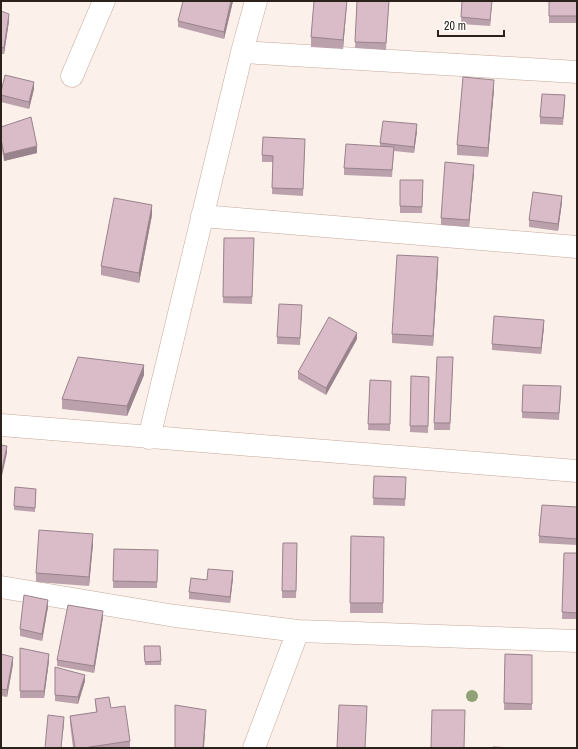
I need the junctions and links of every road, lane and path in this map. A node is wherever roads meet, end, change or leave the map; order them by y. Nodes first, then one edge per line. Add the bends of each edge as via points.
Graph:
1 (104, 1) edge
2 (256, 1) edge
3 (242, 52) junction
4 (577, 72) edge
5 (72, 76) dead end
6 (202, 216) junction
7 (577, 247) edge
8 (1, 425) edge
9 (149, 438) junction
10 (577, 471) edge
11 (1, 587) edge
12 (298, 631) junction
13 (577, 641) edge
14 (254, 748) edge

1 - 5 street
2 - 3 street
3 - 4 street
3 - 6 street
6 - 7 street
6 - 9 street
8 - 9 street
9 - 10 street
11 - 12 street via 175,616
12 - 13 street
12 - 14 street

